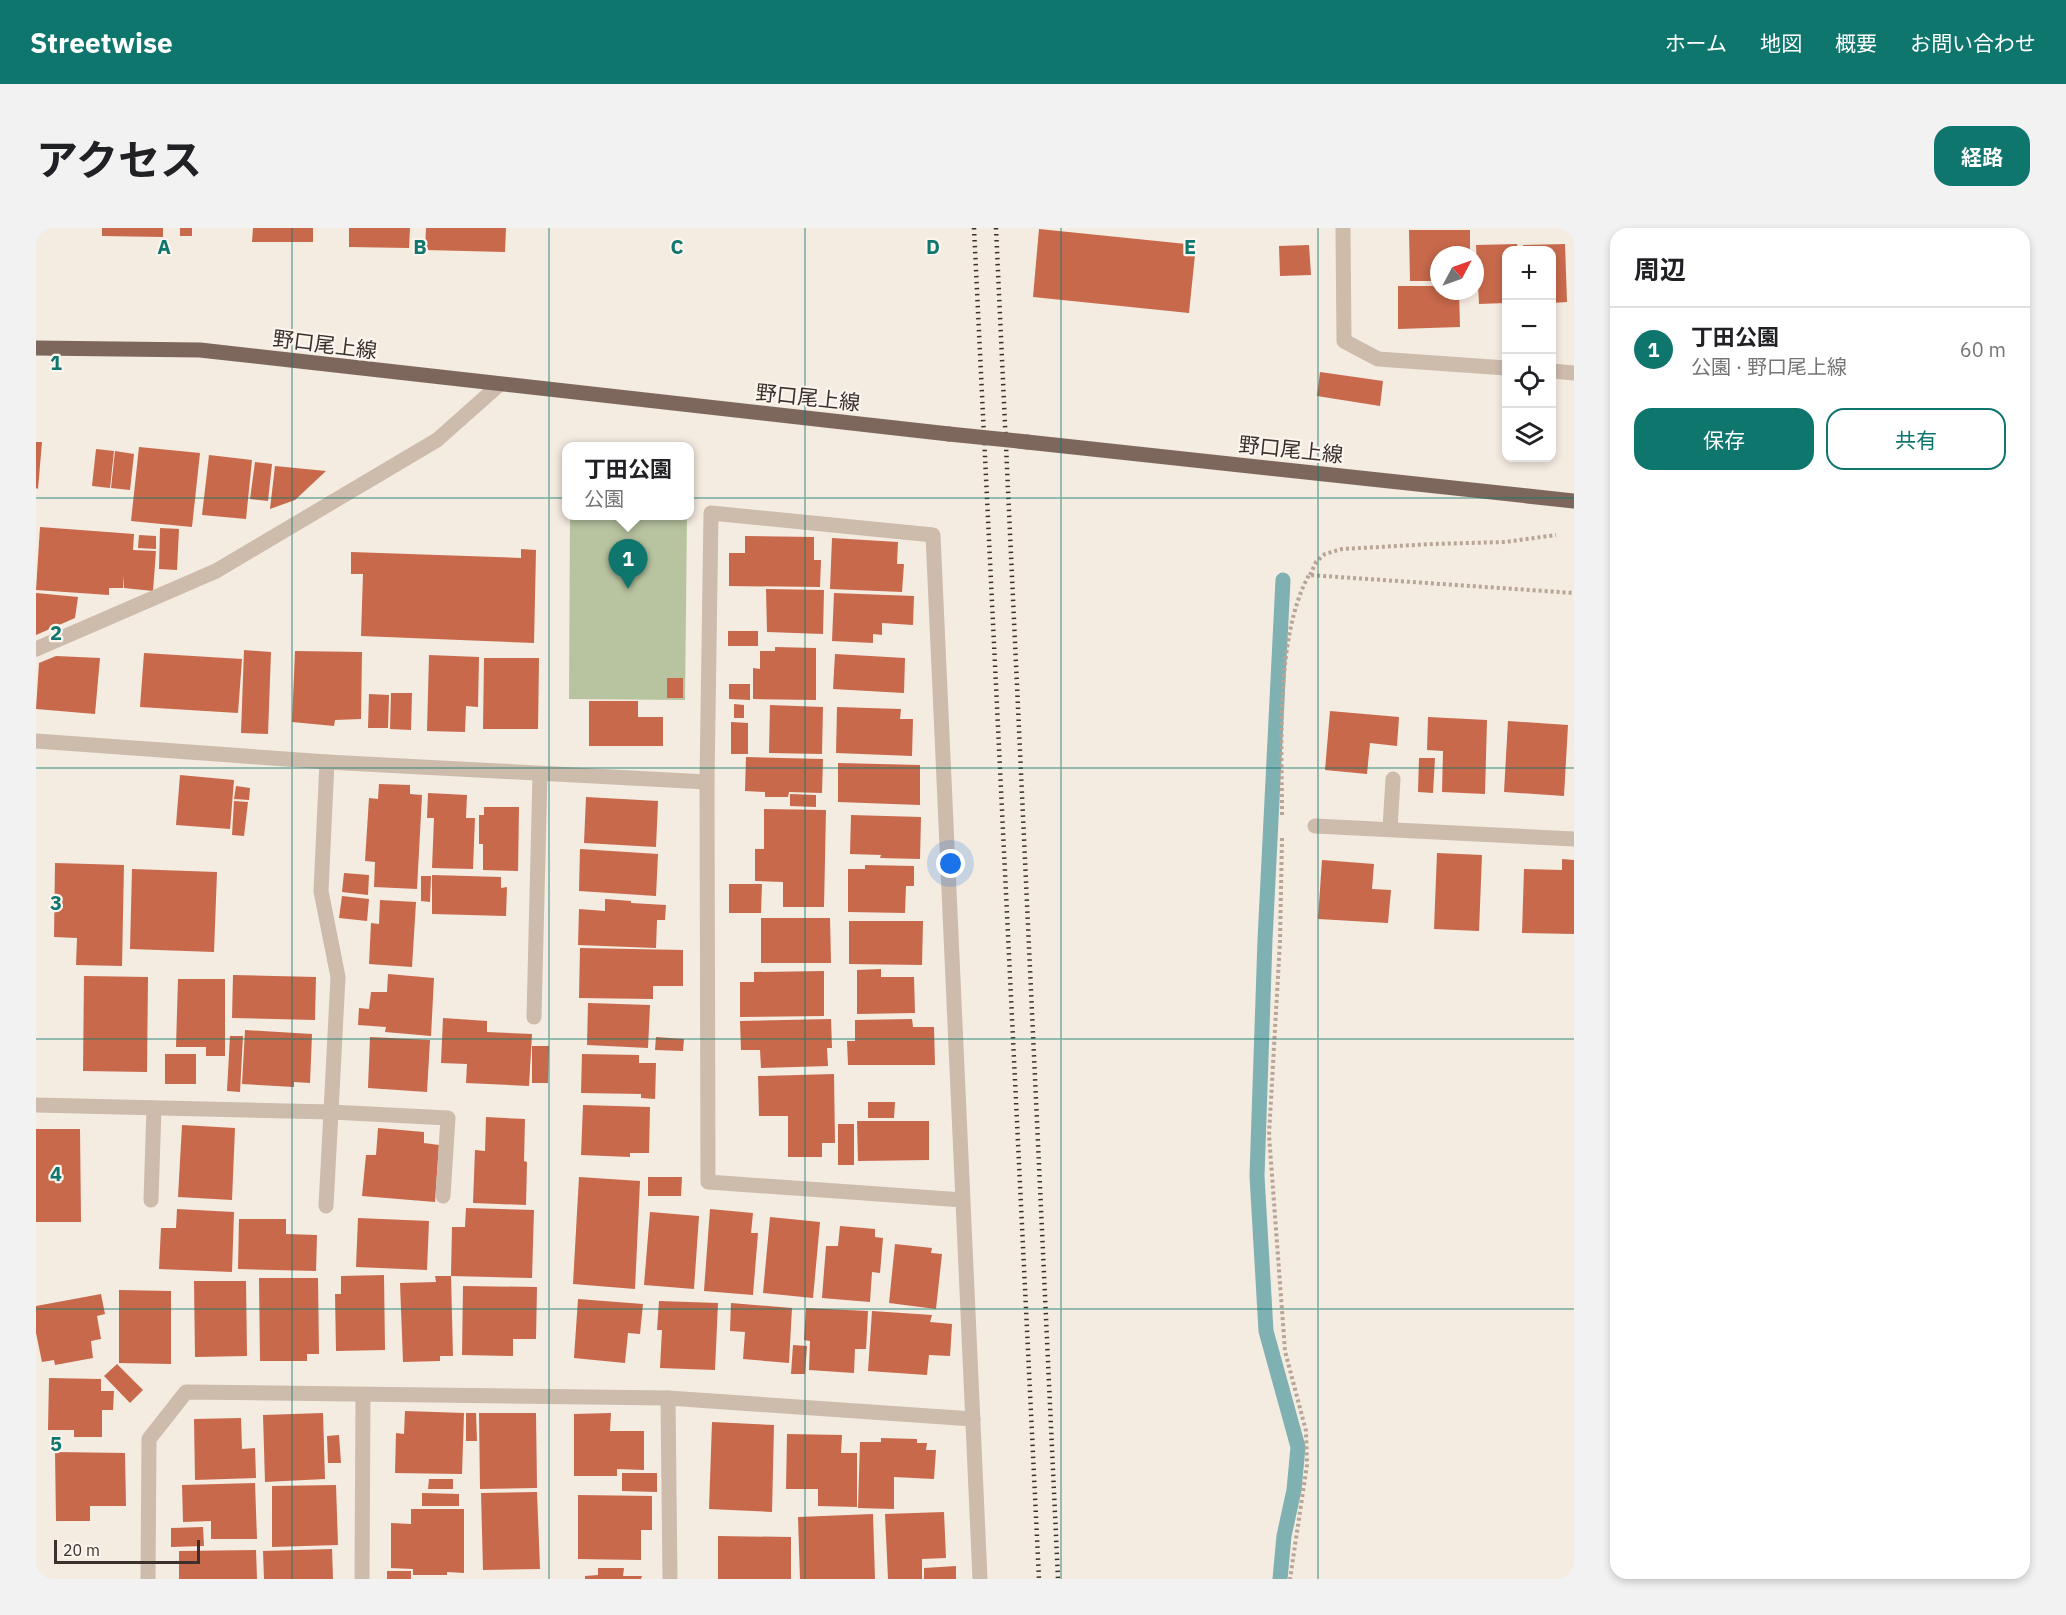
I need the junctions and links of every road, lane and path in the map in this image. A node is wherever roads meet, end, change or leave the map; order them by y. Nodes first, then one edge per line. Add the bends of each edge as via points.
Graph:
1 (1343, 228) edge
2 (36, 348) edge
3 (1502, 368) edge
4 (1556, 371) edge
5 (1574, 373) edge
6 (499, 385) junction
7 (1574, 501) edge
8 (1558, 535) dead end
9 (1309, 575) junction
10 (1574, 593) edge
11 (36, 649) edge
12 (36, 741) edge
13 (327, 762) junction
14 (540, 774) junction
15 (1393, 779) dead end
16 (707, 782) junction
17 (1282, 826) dead end
18 (1315, 826) dead end
19 (1390, 828) junction
20 (1282, 837) dead end
21 (1574, 839) edge
22 (534, 1017) dead end
23 (36, 1105) edge
24 (154, 1108) junction
25 (331, 1112) junction
26 (443, 1196) dead end
27 (151, 1200) dead end
28 (963, 1200) junction
29 (326, 1206) dead end
30 (363, 1395) junction
31 (668, 1398) junction
32 (973, 1419) junction
33 (147, 1579) edge
34 (362, 1579) edge
35 (670, 1579) edge
36 (980, 1579) edge
37 (1290, 1579) edge

1 - 3 street via 1344,341 1378,359
2 - 6 main road, 野口尾上線 via 200,350
4 - 5 street
6 - 7 main road, 野口尾上線, bridge
6 - 11 street via 437,440 216,571
8 - 9 path via 1505,542 1342,549 1325,554
9 - 10 path
9 - 17 path via 1294,612 1285,669
12 - 13 street
13 - 14 street
13 - 25 street via 321,891 338,977
14 - 16 street
14 - 22 street
15 - 19 street
16 - 28 street via 708,1182
16 - 28 street via 711,513 933,535
18 - 19 street
19 - 21 street
20 - 37 path via 1269,1135 1285,1351 1306,1431 1307,1465
23 - 24 street
24 - 25 street
24 - 27 street
25 - 26 street via 448,1118
25 - 29 street
28 - 32 street
30 - 31 street
30 - 33 street via 186,1392 149,1439
30 - 34 street
31 - 32 street
31 - 35 street
32 - 36 street

